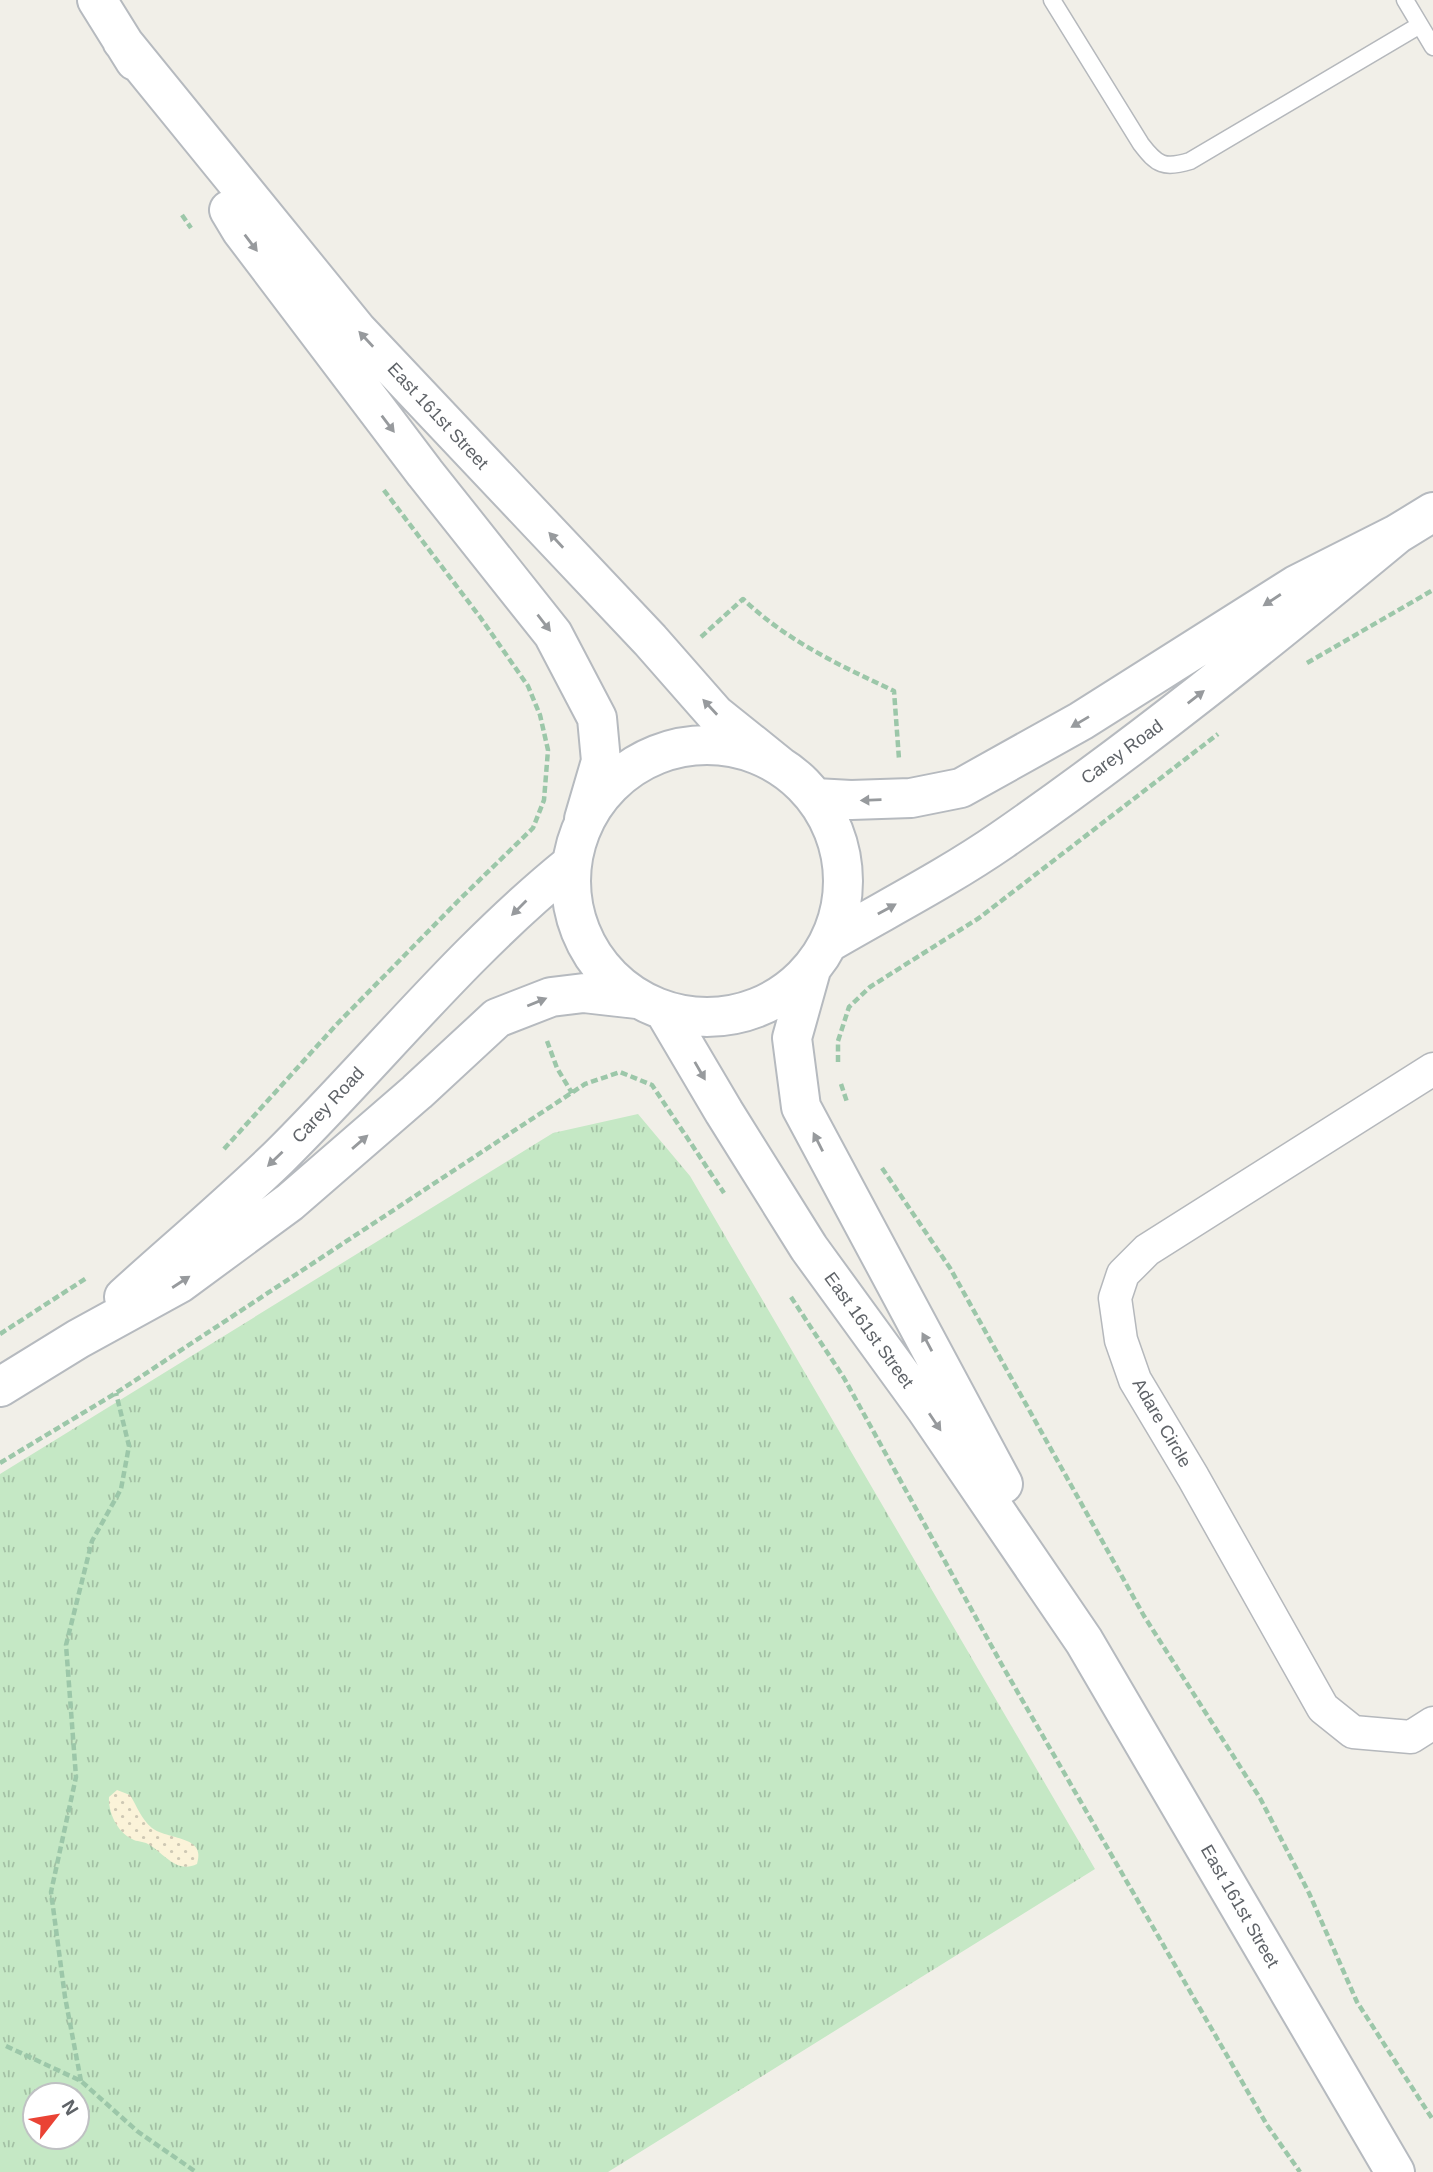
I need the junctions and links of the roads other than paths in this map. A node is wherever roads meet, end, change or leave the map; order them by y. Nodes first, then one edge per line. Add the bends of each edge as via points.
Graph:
1 (97, 0) edge
2 (1052, 0) edge
3 (1405, 0) edge
4 (1420, 25) junction
5 (122, 41) junction
6 (1433, 47) edge
7 (1433, 512) edge
8 (1397, 534) junction
9 (781, 767) junction
10 (815, 798) junction
11 (584, 820) junction
12 (571, 864) junction
13 (820, 957) junction
14 (651, 1005) junction
15 (1433, 1069) edge
16 (78, 1339) junction
17 (0, 1387) edge
18 (1084, 1641) junction
19 (1433, 1723) edge
20 (1395, 2172) edge

1 - 5 street, East 161st Street
2 - 4 lane via 1141,144 1153,160 1170,167 1190,161
3 - 4 lane
4 - 6 lane
9 -> 5 street, East 161st Street via 715,713 356,330
5 -> 11 street, East 161st Street via 241,230 553,634 597,718 601,761
7 - 8 street, Carey Road
8 -> 10 street, Carey Road via 1296,584 1081,721 961,788 911,798
13 -> 8 street, Carey Road via 1001,841 1160,725
9 - 10 street, East 161st Street
9 - 11 street via 740,748 694,745 649,757 611,783
10 - 13 street, East 161st Street via 834,831 842,869 841,907
11 - 12 street, East 161st Street
12 - 14 street, East 161st Street via 572,903 584,941 607,974
12 -> 16 street, Carey Road via 533,894 440,986 278,1158
13 - 14 street, Carey Road via 781,996 745,1013 705,1018
18 -> 13 street, East 161st Street via 801,1107 792,1038
16 -> 14 street, Carey Road via 180,1283 289,1202 497,1018 551,997 584,993
14 -> 18 street, East 161st Street via 809,1248 926,1409
15 - 19 street, Adare Circle via 1147,1250 1123,1274 1115,1298 1121,1340 1135,1380 1323,1708 1353,1732 1410,1737
16 - 17 street, Carey Road
18 - 20 street, East 161st Street

